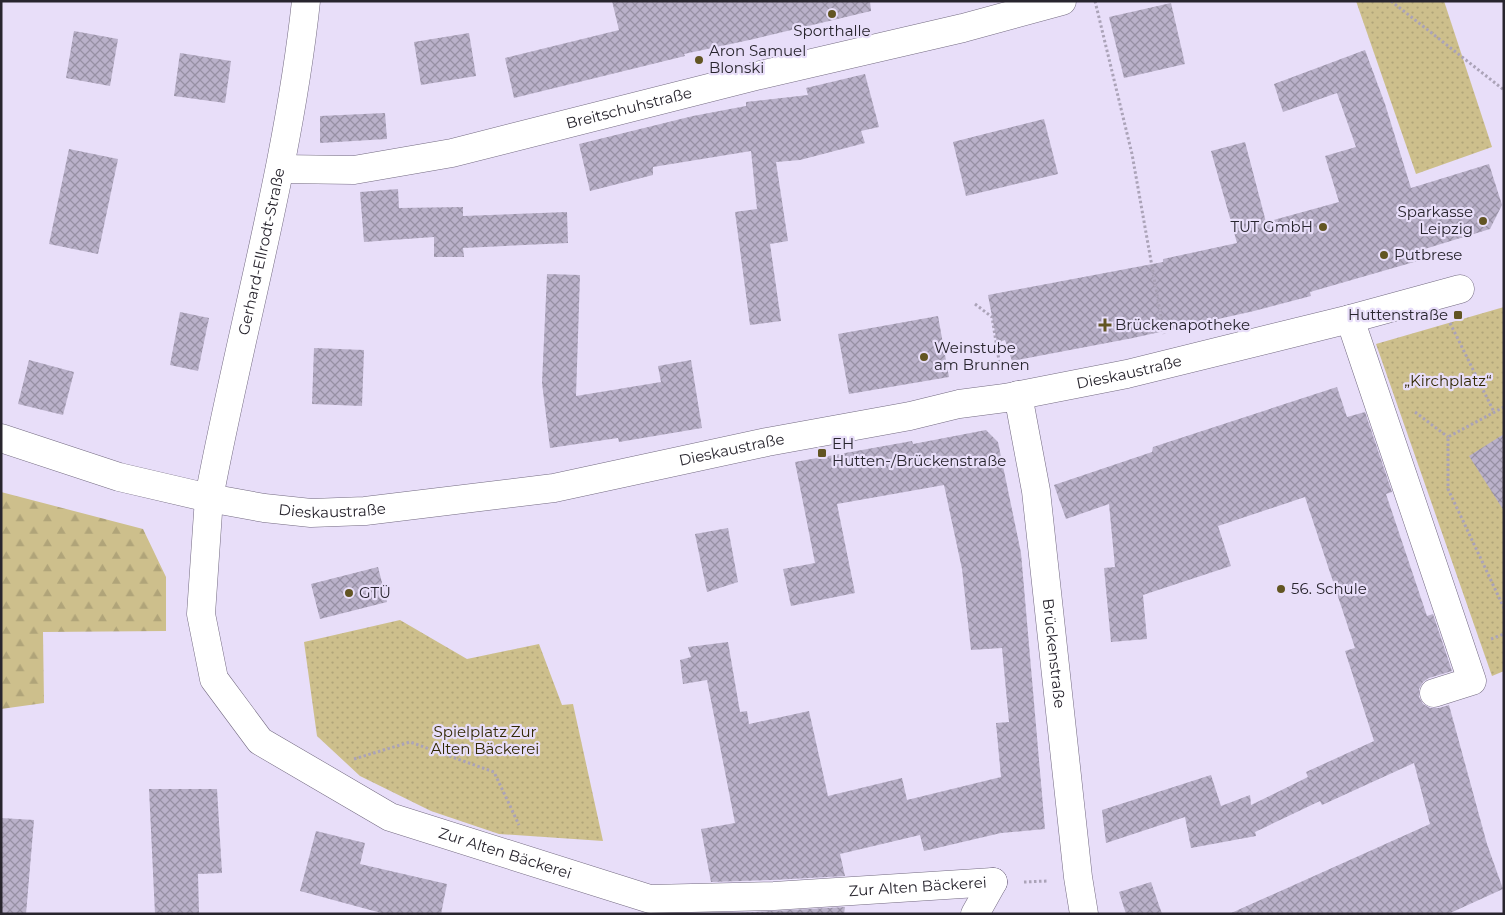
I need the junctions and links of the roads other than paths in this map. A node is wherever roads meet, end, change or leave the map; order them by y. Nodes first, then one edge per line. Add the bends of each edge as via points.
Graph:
1 (306, 1) edge
2 (1062, 1) edge
3 (280, 169) junction
4 (1448, 292) road end
5 (1350, 319) junction
6 (1011, 396) junction
7 (1, 438) edge
8 (209, 498) junction
9 (1434, 693) dead end
10 (975, 914) edge
11 (1084, 914) edge

1 - 3 main road, Gerhard-Ellrodt-Straße
2 - 3 main road, Breitschuhstraße via 452,153 354,170
3 - 8 main road, Gerhard-Ellrodt-Straße
4 - 5 main road, Dieskaustraße
5 - 6 main road, Dieskaustraße via 1127,374
5 - 9 main road via 1472,680
6 - 8 main road, Dieskaustraße via 767,442 554,488 374,510 311,513
6 - 11 main road, Brückenstraße via 1036,491
7 - 8 main road, Dieskaustraße via 119,477
8 - 10 main road, Zur Alten Bäckerei via 201,614 214,679 260,741 390,817 650,899 774,896 993,882

